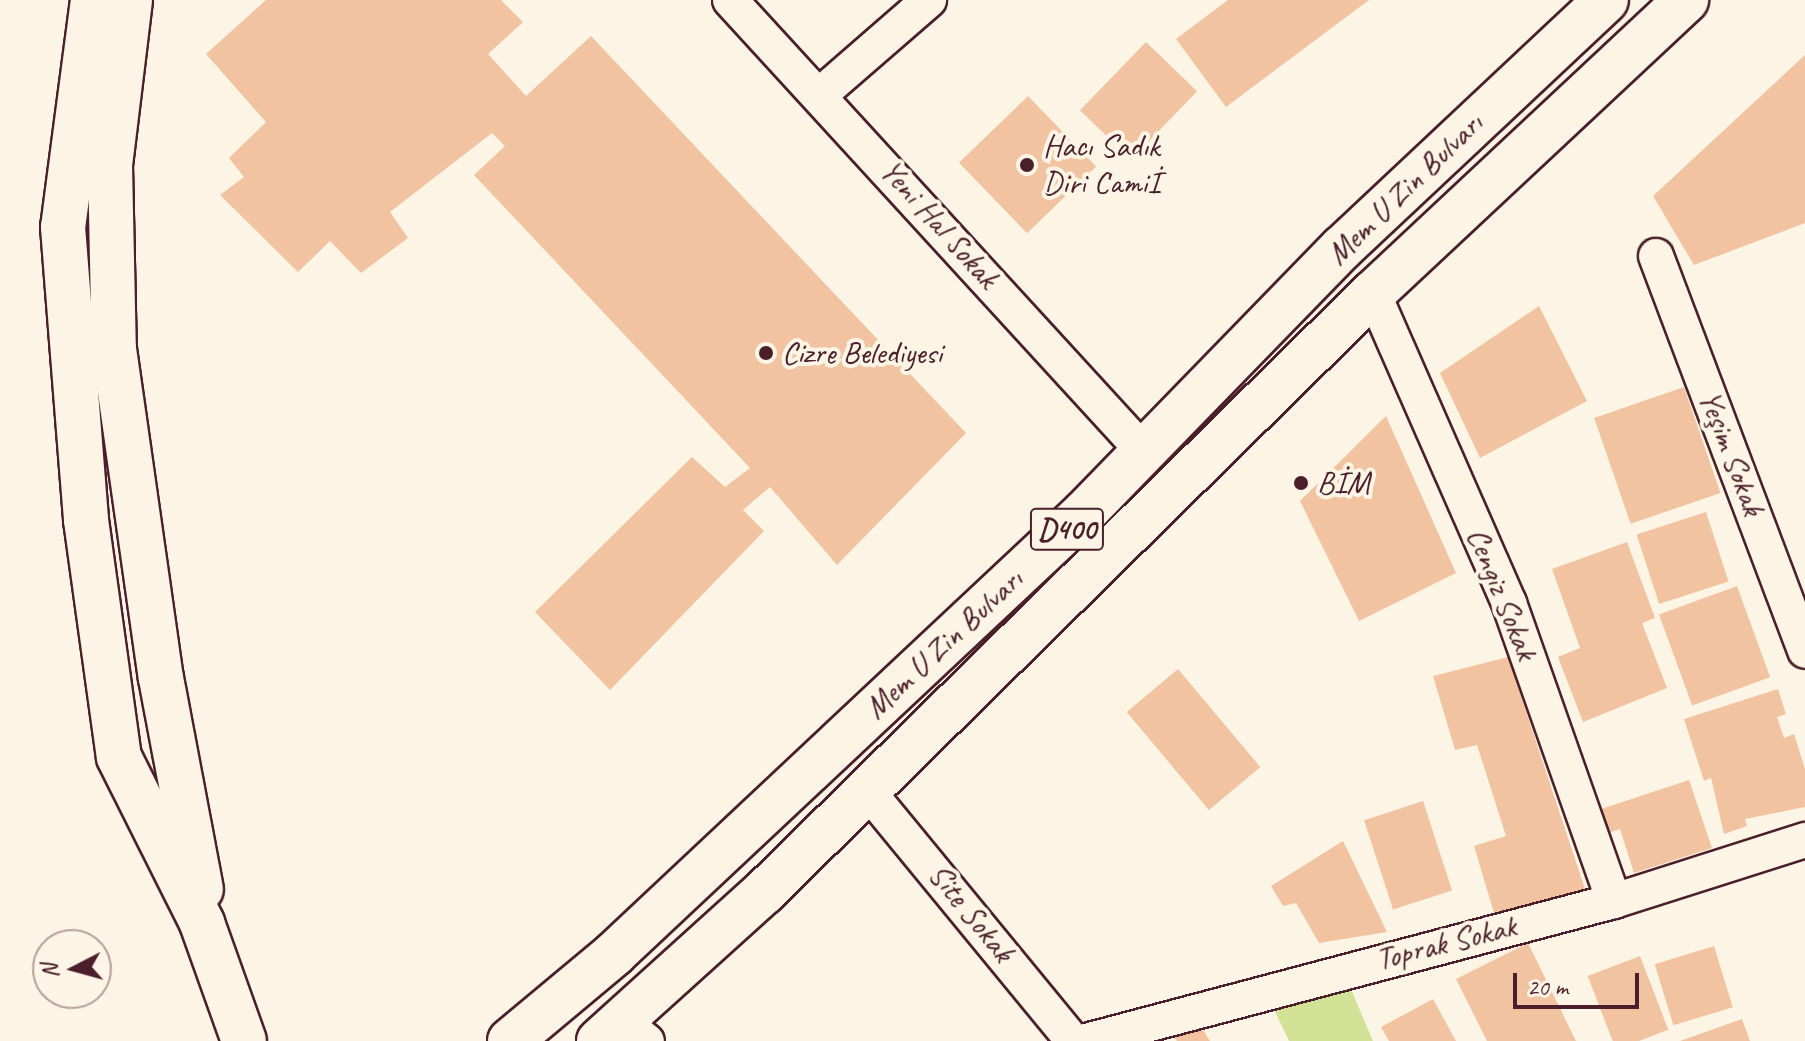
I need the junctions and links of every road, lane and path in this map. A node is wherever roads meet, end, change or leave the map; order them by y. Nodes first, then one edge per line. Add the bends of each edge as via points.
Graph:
1 (93, 0) edge
2 (130, 0) edge
3 (730, 0) edge
4 (929, 0) edge
5 (1606, 0) edge
6 (1686, 0) edge
7 (822, 93) junction
8 (1656, 256) dead end
9 (1373, 293) junction
10 (1144, 452) junction
11 (1805, 651) edge
12 (866, 789) junction
13 (1805, 840) edge
14 (1614, 901) junction
15 (202, 923) junction
16 (623, 1034) edge
17 (244, 1041) edge
18 (510, 1041) edge
19 (1073, 1041) edge
20 (1086, 1041) edge

1 - 15 main road via 63,227 86,520 119,757
2 - 15 main road via 110,165 114,349
3 - 7 street, Yeni Hal Sokak
4 - 7 street
5 - 10 main road, Mem U Zin Bulvarı / D400 via 1342,248
6 - 9 main road, Mem U Zin Bulvarı / D400
7 - 10 street, Yeni Hal Sokak
8 - 11 street, Yeşim Sokak
9 - 12 main road, Mem U Zin Bulvarı / D400 via 1116,554
9 - 14 street, Cengiz Sokak via 1509,603
10 - 18 main road, Mem U Zin Bulvarı / D400 via 625,944
12 - 16 main road, Mem U Zin Bulvarı / D400
12 - 19 street, Site Sokak
13 - 14 street, Toprak Sokak
14 - 20 street, Toprak Sokak
15 - 17 main road

